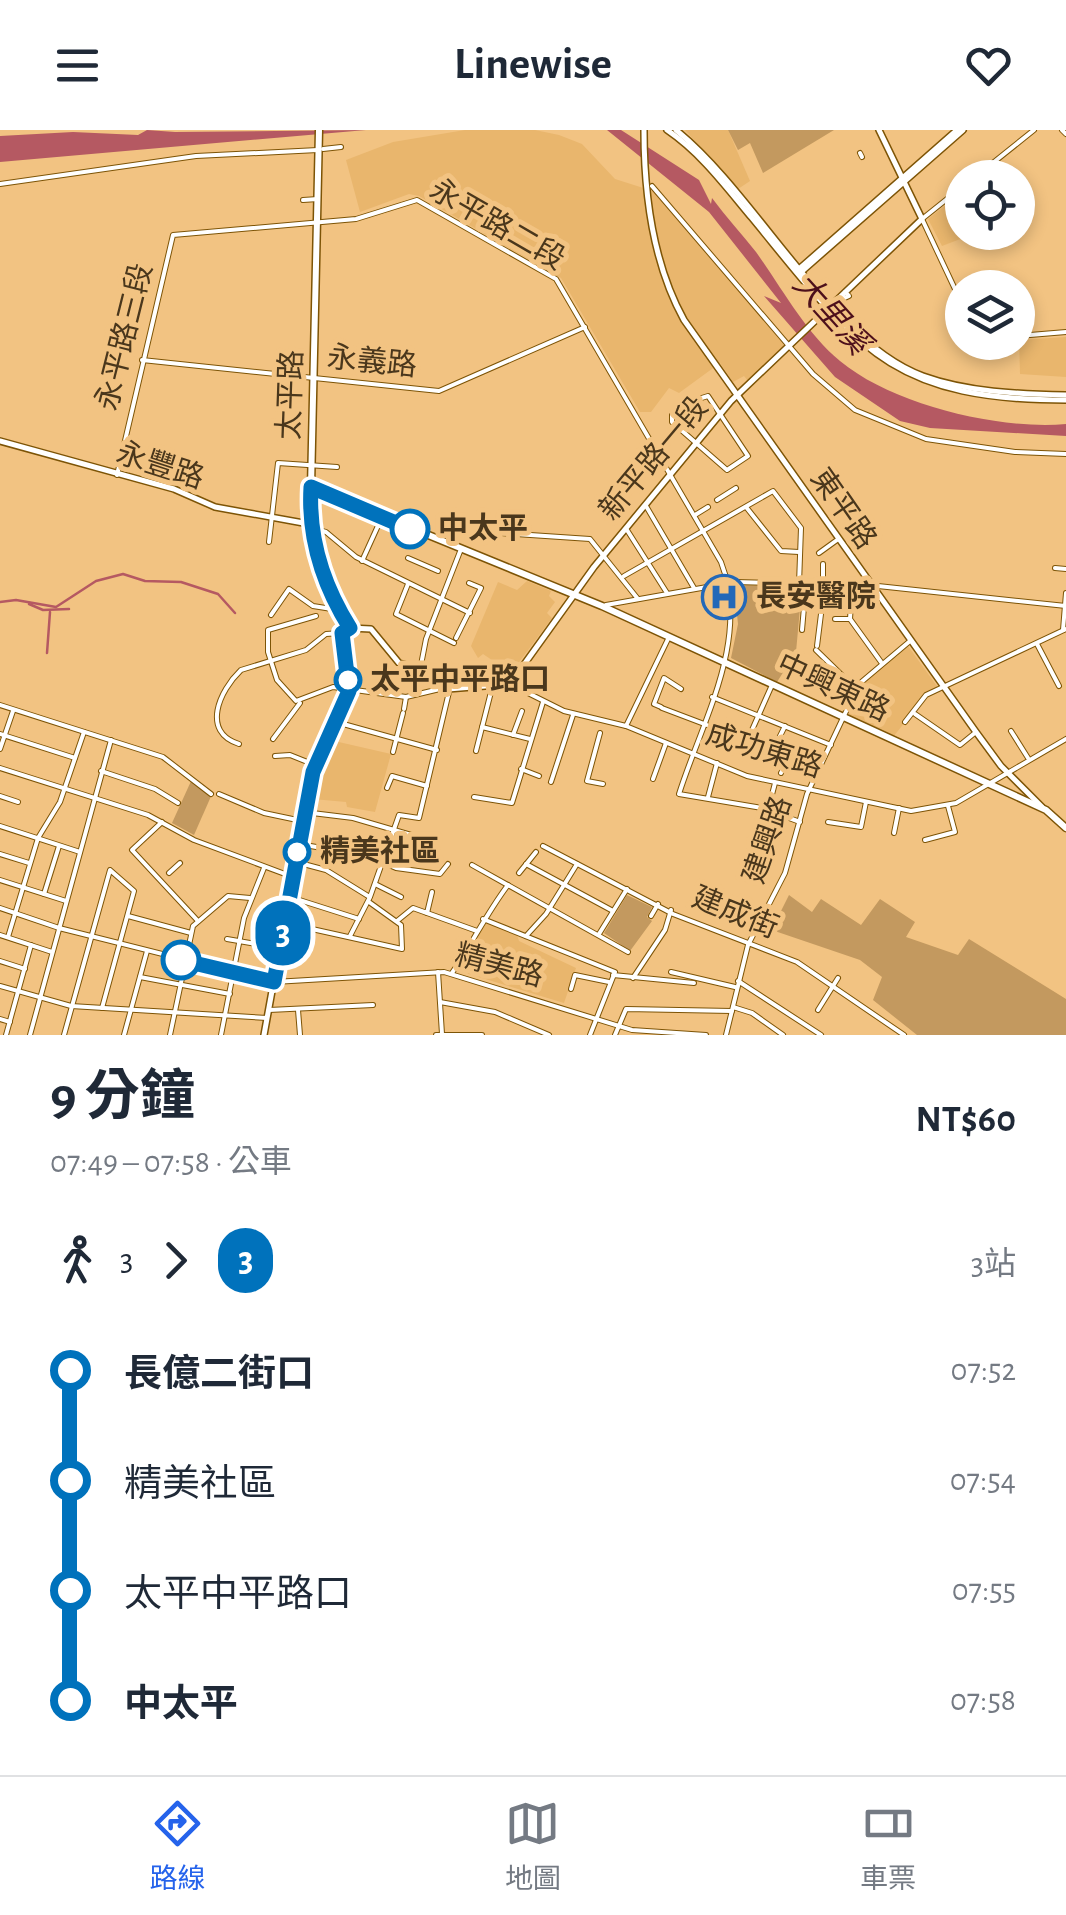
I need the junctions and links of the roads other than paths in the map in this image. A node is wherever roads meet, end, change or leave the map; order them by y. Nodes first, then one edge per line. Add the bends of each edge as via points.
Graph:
1 (318, 130) edge
2 (644, 130) edge
3 (667, 130) edge
4 (676, 130) edge
5 (879, 130) edge
6 (960, 130) edge
7 (1034, 130) edge
8 (341, 147) dead end
9 (320, 150) junction
10 (996, 160) edge
11 (904, 182) junction
12 (0, 184) edge
13 (649, 184) junction
14 (318, 199) junction
15 (303, 200) dead end
16 (945, 201) edge
17 (922, 219) junction
18 (318, 222) junction
19 (946, 270) edge
20 (800, 271) junction
21 (829, 305) junction
22 (585, 328) junction
23 (1066, 332) edge
24 (1035, 335) edge
25 (790, 343) junction
26 (142, 360) junction
27 (314, 379) junction
28 (736, 396) junction
29 (1066, 397) edge
30 (692, 401) dead end
31 (681, 409) dead end
32 (720, 414) junction
33 (0, 441) edge
34 (698, 441) junction
35 (1066, 454) edge
36 (312, 466) junction
37 (337, 466) dead end
38 (670, 474) junction
39 (116, 475) junction
40 (311, 487) junction
41 (736, 488) dead end
42 (717, 500) dead end
43 (645, 505) junction
44 (708, 507) dead end
45 (746, 507) junction
46 (694, 515) junction
47 (273, 517) junction
48 (382, 518) junction
49 (309, 524) junction
50 (626, 528) junction
51 (500, 533) dead end
52 (705, 533) junction
53 (838, 540) junction
54 (270, 542) dead end
55 (462, 549) junction
56 (672, 550) junction
57 (799, 552) junction
58 (819, 552) dead end
59 (605, 554) junction
60 (408, 558) dead end
61 (362, 560) junction
62 (648, 564) junction
63 (823, 564) dead end
64 (1055, 568) dead end
65 (1066, 569) edge
66 (438, 571) dead end
67 (624, 576) junction
68 (728, 582) junction
69 (469, 583) dead end
70 (408, 584) junction
71 (798, 584) junction
72 (806, 584) junction
73 (822, 584) junction
74 (852, 585) junction
75 (870, 586) junction
76 (694, 588) junction
77 (667, 593) junction
78 (573, 594) junction
79 (1066, 594) edge
80 (638, 599) junction
81 (441, 601) junction
82 (602, 606) junction
83 (1065, 606) edge
84 (338, 610) junction
85 (470, 612) junction
86 (271, 614) dead end
87 (316, 616) dead end
88 (803, 618) junction
89 (850, 618) junction
90 (834, 619) dead end
91 (350, 628) junction
92 (1064, 629) edge
93 (429, 630) junction
94 (802, 630) dead end
95 (342, 633) junction
96 (669, 638) junction
97 (1066, 638) edge
98 (910, 641) junction
99 (1038, 644) junction
100 (272, 660) junction
101 (724, 662) junction
102 (882, 662) junction
103 (420, 670) junction
104 (510, 684) junction
105 (772, 685) junction
106 (492, 686) junction
107 (1059, 686) dead end
108 (943, 687) junction
109 (349, 689) junction
110 (448, 689) junction
111 (681, 689) dead end
112 (856, 689) junction
113 (406, 697) junction
114 (712, 697) junction
115 (301, 702) junction
116 (544, 702) junction
117 (0, 705) edge
118 (14, 710) junction
119 (522, 711) dead end
120 (913, 713) junction
121 (573, 714) junction
122 (758, 716) junction
123 (843, 718) junction
124 (335, 722) junction
125 (906, 722) dead end
126 (703, 724) junction
127 (626, 726) junction
128 (785, 726) junction
129 (482, 728) junction
130 (1010, 730) dead end
131 (84, 732) junction
132 (976, 732) junction
133 (600, 733) dead end
134 (728, 734) dead end
135 (2, 735) edge
136 (512, 735) junction
137 (396, 738) junction
138 (748, 738) dead end
139 (272, 739) dead end
140 (530, 739) junction
141 (1066, 739) edge
142 (111, 740) junction
143 (666, 743) junction
144 (239, 744) dead end
145 (776, 744) dead end
146 (830, 744) junction
147 (0, 749) edge
148 (436, 750) junction
149 (476, 751) dead end
150 (393, 752) dead end
151 (693, 754) junction
152 (778, 754) dead end
153 (275, 756) dead end
154 (75, 758) junction
155 (788, 758) junction
156 (1028, 758) junction
157 (315, 765) junction
158 (716, 766) junction
159 (0, 768) edge
160 (521, 769) junction
161 (819, 769) junction
162 (101, 771) junction
163 (1007, 772) junction
164 (781, 773) dead end
165 (539, 776) dead end
166 (653, 779) dead end
167 (551, 782) dead end
168 (775, 782) junction
169 (603, 784) dead end
170 (985, 784) junction
171 (427, 786) junction
172 (64, 788) junction
173 (387, 788) dead end
174 (810, 790) junction
175 (211, 794) dead end
176 (219, 794) dead end
177 (0, 796) edge
178 (474, 797) dead end
179 (708, 797) junction
180 (94, 798) junction
181 (18, 802) dead end
182 (866, 802) junction
183 (178, 803) dead end
184 (948, 806) junction
185 (899, 808) junction
186 (768, 810) junction
187 (1046, 810) junction
188 (304, 812) junction
189 (797, 821) junction
190 (162, 822) junction
191 (302, 822) junction
192 (828, 822) dead end
193 (0, 826) edge
194 (1066, 828) edge
195 (395, 830) junction
196 (894, 834) dead end
197 (418, 837) dead end
198 (38, 838) junction
199 (925, 840) dead end
200 (298, 844) junction
201 (59, 845) junction
202 (543, 846) dead end
203 (80, 852) junction
204 (536, 852) dead end
205 (0, 854) edge
206 (296, 862) junction
207 (383, 862) junction
208 (180, 863) dead end
209 (30, 864) junction
210 (448, 864) dead end
211 (526, 864) junction
212 (576, 864) junction
213 (472, 865) dead end
214 (264, 868) junction
215 (169, 873) dead end
216 (519, 873) dead end
217 (293, 878) junction
218 (0, 880) edge
219 (375, 884) junction
220 (509, 884) junction
221 (563, 884) junction
222 (22, 887) junction
223 (627, 890) junction
224 (432, 892) dead end
225 (44, 894) junction
226 (290, 896) junction
227 (250, 898) junction
228 (400, 898) dead end
229 (369, 899) junction
230 (66, 901) junction
231 (658, 904) junction
232 (551, 905) junction
233 (0, 908) edge
234 (671, 910) junction
235 (15, 912) junction
236 (613, 912) junction
237 (428, 913) junction
238 (127, 916) junction
239 (651, 916) dead end
240 (359, 918) junction
241 (482, 919) junction
242 (198, 921) junction
243 (397, 921) junction
244 (59, 928) junction
245 (304, 928) dead end
246 (477, 930) junction
247 (191, 933) junction
248 (599, 934) junction
249 (0, 935) edge
250 (90, 936) junction
251 (350, 936) junction
252 (526, 936) junction
253 (8, 937) junction
254 (227, 939) dead end
255 (239, 942) junction
256 (750, 942) junction
257 (120, 944) junction
258 (31, 945) junction
259 (280, 948) junction
260 (147, 951) junction
261 (52, 952) junction
262 (628, 952) dead end
263 (0, 961) edge
264 (186, 961) junction
265 (25, 968) junction
266 (438, 972) junction
267 (671, 972) dead end
268 (233, 973) junction
269 (452, 973) junction
270 (614, 974) junction
271 (140, 977) junction
272 (633, 978) junction
273 (684, 978) junction
274 (838, 978) dead end
275 (274, 982) junction
276 (609, 982) junction
277 (694, 983) dead end
278 (737, 984) junction
279 (180, 985) junction
280 (0, 986) edge
281 (834, 986) junction
282 (571, 988) dead end
283 (18, 992) junction
284 (230, 994) junction
285 (40, 998) junction
286 (440, 1002) junction
287 (373, 1005) dead end
288 (71, 1006) junction
289 (102, 1008) junction
290 (298, 1009) junction
291 (733, 1009) junction
292 (131, 1010) junction
293 (818, 1010) dead end
294 (175, 1013) junction
295 (268, 1014) junction
296 (225, 1016) junction
297 (596, 1016) junction
298 (0, 1018) edge
299 (10, 1022) junction
300 (618, 1023) junction
301 (6, 1035) edge
302 (31, 1035) edge
303 (64, 1035) edge
304 (124, 1035) edge
305 (170, 1035) edge
306 (222, 1035) edge
307 (264, 1035) edge
308 (300, 1035) edge
309 (439, 1035) edge
310 (482, 1035) edge
311 (549, 1035) edge
312 (590, 1035) edge
313 (614, 1035) edge
314 (706, 1035) edge
315 (726, 1035) edge
316 (783, 1035) edge
317 (820, 1035) edge
318 (904, 1035) edge

1 - 9 main road, 太平路
2 - 13 street, 東平路
3 - 20 street
4 - 20 street via 706,155
5 - 11 street
6 - 11 street
7 - 10 street
8 - 9 street
9 - 12 street via 196,156
9 - 14 main road, 太平路
11 - 17 street
11 - 20 street
13 - 25 street
13 - 28 street, 東平路 via 666,286
14 - 15 street
14 - 18 main road, 太平路
16 - 17 street
17 - 19 street
17 - 21 street, 新平路一段
18 - 22 street, 永平路二段 via 416,200 556,280
18 - 26 street, 永平路三段 via 173,235
18 - 27 main road, 太平路
20 - 21 street
21 - 25 street, 新平路一段
21 - 29 street via 870,352 911,377 962,391
22 - 27 street, 永義路 via 439,391
22 - 38 street, 永平路二段
23 - 24 street
25 - 28 street, 新平路一段
25 - 35 street via 836,397 886,426 962,445
26 - 27 street, 永義路
26 - 39 street, 永平路三段
27 - 36 main road, 太平路
28 - 32 street, 新平路一段
28 - 53 street, 東平路
30 - 32 street via 706,394
31 - 34 street via 670,419
32 - 34 street, 新平路一段
32 - 34 street via 748,454 728,470
33 - 39 street, 永豐路
34 - 38 street, 新平路一段
36 - 37 street
36 - 40 main road, 太平路
36 - 47 street via 278,464
38 - 43 street, 新平路一段
38 - 46 street, 永平路二段
39 - 47 street, 永豐路 via 215,507
40 - 48 main road, 中興東路
40 - 49 street, 太平路
41 - 42 street
43 - 50 street, 新平路一段
43 - 56 street
44 - 46 street
45 - 52 street
45 - 57 street via 782,551
45 - 57 street via 773,490 801,528
46 - 52 street, 永平路二段
47 - 49 street, 永豐路
47 - 54 street
48 - 55 main road, 中興東路
48 - 61 street
49 - 61 street
49 - 84 street, 太平路
50 - 59 street, 新平路一段
50 - 62 street
51 - 59 street via 590,539
52 - 56 street
52 - 68 street, 永平路二段
53 - 58 street
53 - 75 street, 東平路
55 - 78 main road, 中興東路
55 - 81 street
56 - 62 street
56 - 76 street
57 - 71 street
59 - 67 street
59 - 78 street, 新平路一段
60 - 66 street
61 - 70 street
62 - 67 street
62 - 77 street
63 - 73 street
64 - 65 street
67 - 80 street
68 - 71 street
68 - 76 street
68 - 101 street via 732,620
69 - 85 street via 481,588
70 - 81 street
70 - 93 street via 394,611
71 - 72 street
72 - 73 street
72 - 88 street
73 - 74 street
74 - 75 street
74 - 89 street
75 - 83 street
75 - 98 street, 東平路
76 - 77 street
77 - 80 street
78 - 82 main road, 中興東路
78 - 104 street, 新平路一段
79 - 83 street
80 - 82 street
81 - 85 street
81 - 93 street
82 - 96 main road, 中興東路
83 - 92 street
84 - 86 street via 313,606 289,589
84 - 91 street, 太平路
85 - 93 street via 455,641
87 - 100 street via 268,630
88 - 94 street
88 - 112 street via 820,617 817,648
89 - 90 street
89 - 102 street
91 - 95 street
91 - 103 street via 371,629 399,662
92 - 97 street
92 - 99 street
93 - 103 street
95 - 100 street
95 - 109 street
96 - 101 main road, 中興東路
96 - 127 street
98 - 102 street, 建興路
98 - 108 street, 東平路
99 - 107 street
99 - 108 street
100 - 115 street via 290,698
100 - 144 street via 233,678 216,714 220,734
101 - 105 main road, 中興東路
101 - 114 street
102 - 112 street, 建興路
103 - 110 street
104 - 106 street
104 - 116 street, 成功東路
105 - 122 street
105 - 123 main road, 中興東路
106 - 110 street
106 - 129 street
108 - 120 street via 926,695
108 - 132 street, 東平路
109 - 113 street
109 - 115 street via 327,688
109 - 124 street
110 - 113 street
110 - 148 street
111 - 126 street via 664,678 654,704
112 - 123 street, 建興路
113 - 137 street
114 - 122 street
114 - 126 street
115 - 139 street
116 - 121 street, 成功東路
116 - 140 street
117 - 118 street
118 - 131 street
118 - 135 street
119 - 136 street
120 - 125 street
120 - 132 street via 960,745
121 - 127 street, 成功東路
121 - 167 street
122 - 128 street
122 - 138 street
123 - 146 street, 建興路
123 - 170 main road, 中興東路
124 - 137 street
124 - 157 street
126 - 134 street
126 - 151 street
127 - 143 street, 成功東路
128 - 145 street
128 - 146 street
129 - 136 street
129 - 149 street
130 - 156 street
131 - 142 street
131 - 154 street
132 - 163 street, 東平路
133 - 169 street via 587,782
135 - 147 street
135 - 154 street
136 - 140 street
137 - 148 street
137 - 150 street
140 - 160 street
141 - 156 street, 成功東路
142 - 162 street
142 - 175 street via 163,757
143 - 151 street, 成功東路
143 - 166 street
146 - 161 street, 建興路
148 - 171 street
151 - 158 street, 成功東路
151 - 179 street via 679,794
152 - 155 street
153 - 157 street
154 - 172 street
155 - 161 street
155 - 164 street
156 - 163 street, 成功東路
157 - 188 street
158 - 168 street, 成功東路
158 - 179 street
159 - 172 street
160 - 165 street
160 - 178 street via 510,804
161 - 174 street, 建興路
162 - 180 street
162 - 183 street via 155,788
163 - 170 street, 成功東路
163 - 187 street, 東平路
168 - 174 street, 成功東路
168 - 186 street
170 - 184 street, 成功東路
170 - 187 main road, 中興東路
171 - 173 street via 392,776
171 - 195 street via 419,818 399,815
172 - 180 street
172 - 198 street
174 - 182 street, 成功東路
174 - 189 street, 建興路
176 - 191 street
177 - 181 street
179 - 186 street
180 - 190 street
180 - 203 street
182 - 185 street, 成功東路
182 - 192 street via 861,826
184 - 185 street, 成功東路
184 - 199 street via 955,832
185 - 196 street
186 - 189 street
187 - 194 main road, 東平路
188 - 191 street
188 - 195 street
189 - 256 street, 建興路 via 785,873
190 - 214 street
190 - 242 street via 132,850
191 - 200 street
193 - 198 street
195 - 197 street
195 - 207 street
198 - 201 street
198 - 209 street
200 - 206 street
200 - 207 street
201 - 203 street
201 - 225 street
202 - 212 street, 建成街
203 - 230 street
204 - 211 street
205 - 209 street
206 - 217 street
206 - 229 street via 326,870
207 - 210 street via 436,875
207 - 219 street
208 - 215 street
209 - 222 street
211 - 216 street
211 - 221 street
212 - 221 street
212 - 223 street, 建成街
213 - 220 street
214 - 217 street
214 - 227 street
217 - 226 street
218 - 222 street
219 - 228 street
219 - 229 street
220 - 232 street
220 - 241 street
221 - 232 street
221 - 236 street
222 - 225 street
222 - 235 street
223 - 231 street, 建成街
223 - 236 street
224 - 237 street
225 - 230 street
226 - 240 street
226 - 259 street
227 - 242 street via 228,896
227 - 255 street
229 - 240 street
229 - 243 street
230 - 244 street
231 - 234 street, 建成街
231 - 239 street
232 - 248 street
232 - 252 street
233 - 235 street, 精美路
234 - 256 street, 建成街
234 - 272 street
235 - 244 street, 精美路
235 - 253 street
236 - 248 street
237 - 243 street via 413,908
237 - 246 street
238 - 247 street
238 - 250 street via 134,891 110,870
238 - 257 street
240 - 251 street
241 - 246 street
241 - 252 street
242 - 247 street
243 - 251 street via 402,949
244 - 250 street, 精美路
244 - 261 street
245 - 251 street
246 - 269 street
247 - 264 street
248 - 262 street
249 - 253 street
250 - 257 street, 精美路
250 - 288 street
252 - 270 street
253 - 258 street
254 - 255 street
255 - 259 street
255 - 268 street
256 - 278 street, 建興路
256 - 281 street, 建成街
257 - 260 street, 精美路
257 - 289 street
258 - 261 street
258 - 265 street
259 - 275 street
260 - 264 street, 精美路
260 - 271 street
261 - 285 street
263 - 265 street
264 - 268 street, 精美路
264 - 279 street
265 - 283 street
266 - 269 street, 精美路
266 - 275 street, 精美路
266 - 286 street
267 - 273 street
268 - 275 street, 精美路
268 - 284 street
269 - 297 street, 精美路
270 - 272 street
270 - 276 street
271 - 279 street
271 - 292 street
272 - 273 street
273 - 277 street
273 - 278 street
274 - 281 street
275 - 295 street
276 - 282 street via 575,975
276 - 297 street
278 - 291 street, 建興路
278 - 317 street
279 - 284 street
279 - 294 street
280 - 283 street
281 - 293 street
281 - 318 street, 建成街
283 - 285 street
283 - 299 street
284 - 296 street
285 - 288 street
285 - 302 street
286 - 309 street
286 - 311 street via 495,1012
287 - 290 street
288 - 289 street
288 - 303 street
289 - 292 street
290 - 295 street
290 - 308 street
291 - 300 street via 626,1009
291 - 315 street, 建興路
291 - 316 street via 752,1013
292 - 294 street
292 - 304 street
294 - 296 street
294 - 305 street
295 - 296 street
295 - 307 street
296 - 306 street
297 - 300 street, 精美路
297 - 312 street
298 - 299 street
299 - 301 street
300 - 313 street
300 - 314 street, 精美路 via 636,1031
309 - 310 street

